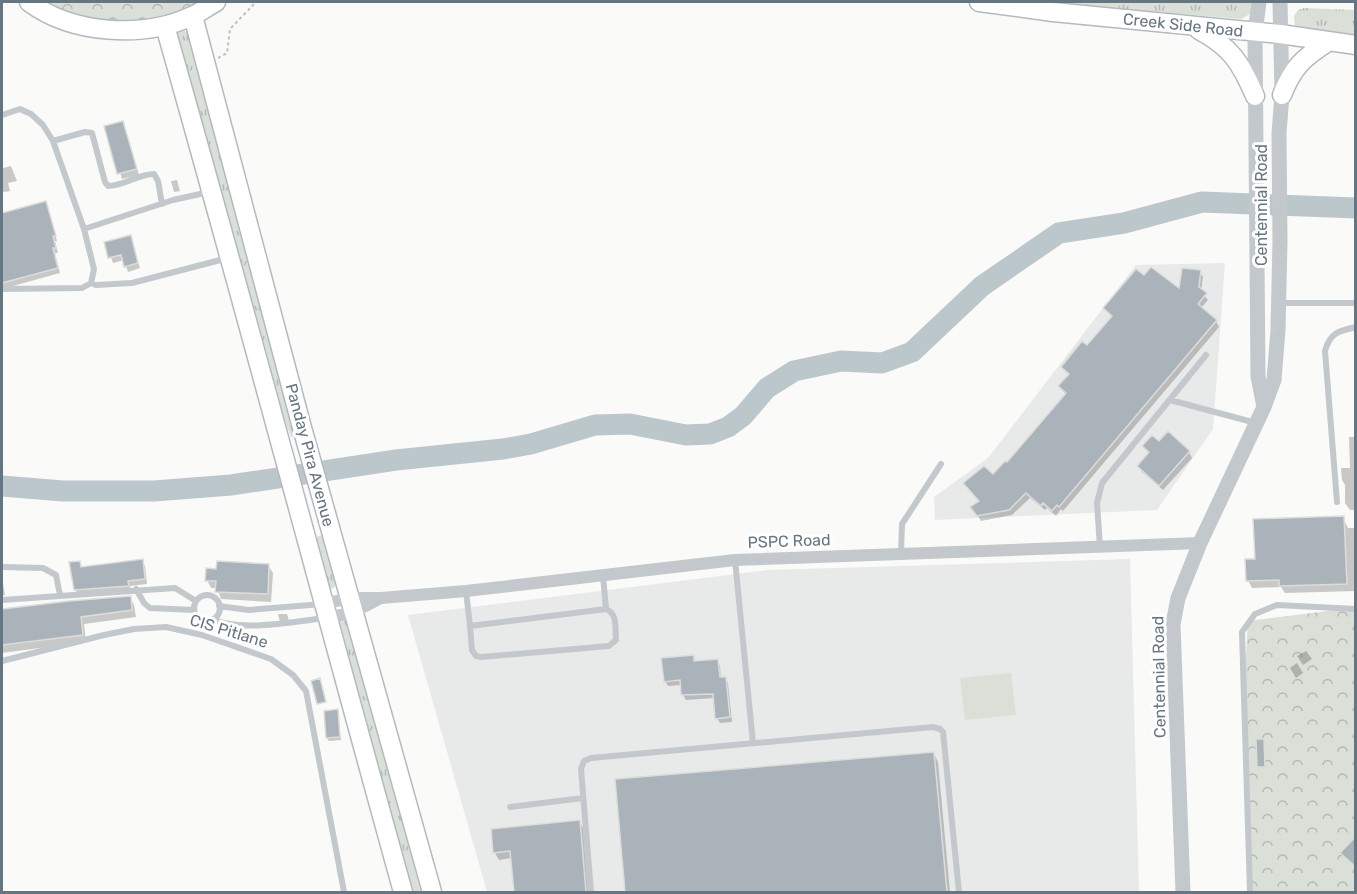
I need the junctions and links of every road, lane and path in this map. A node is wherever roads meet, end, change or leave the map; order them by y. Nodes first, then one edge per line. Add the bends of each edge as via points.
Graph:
1 (29, 2) edge
2 (216, 2) edge
3 (256, 2) edge
4 (979, 2) edge
5 (1259, 2) edge
6 (1280, 2) edge
7 (193, 16) junction
8 (1189, 25) junction
9 (165, 26) junction
10 (1255, 33) junction
11 (1280, 34) junction
12 (1329, 42) junction
13 (1356, 45) edge
14 (206, 61) junction
15 (1282, 95) junction
16 (1255, 96) junction
17 (2, 115) edge
18 (53, 141) junction
19 (212, 191) junction
20 (162, 204) junction
21 (84, 229) junction
22 (229, 258) junction
23 (91, 283) junction
24 (2, 289) edge
25 (1277, 303) junction
26 (1356, 303) edge
27 (1356, 327) edge
28 (1206, 355) dead end
29 (1170, 400) junction
30 (1264, 407) junction
31 (1257, 423) junction
32 (941, 465) dead end
33 (1337, 502) dead end
34 (1200, 543) junction
35 (1100, 548) junction
36 (901, 554) junction
37 (735, 560) junction
38 (2, 567) edge
39 (603, 576) junction
40 (136, 589) junction
41 (466, 591) junction
42 (60, 595) junction
43 (2, 600) edge
44 (196, 602) junction
45 (352, 605) junction
46 (219, 606) junction
47 (319, 609) junction
48 (606, 609) junction
49 (1356, 609) edge
50 (194, 610) junction
51 (212, 619) junction
52 (308, 620) junction
53 (470, 626) junction
54 (2, 661) edge
55 (753, 743) junction
56 (583, 798) junction
57 (510, 807) dead end
58 (344, 892) edge
59 (403, 892) edge
60 (432, 892) edge
61 (591, 892) edge
62 (959, 892) edge
63 (1184, 892) edge
64 (1250, 892) edge

1 - 9 main road via 65,21 102,29
2 - 7 main road
3 - 14 path via 230,29 225,56
4 - 8 main road, Creek Side Road
5 - 10 street, Centennial Road
6 - 11 street, Centennial Road
7 - 9 main road
7 - 14 main road, Panday Pira Avenue
8 - 10 main road, Creek Side Road
8 - 16 main road via 1216,39 1235,56
9 - 19 main road, Panday Pira Avenue
10 - 11 main road, Creek Side Road
10 - 16 street, Centennial Road
11 - 12 main road, Creek Side Road
11 - 15 street, Centennial Road
12 - 13 main road, Creek Side Road
12 - 15 main road via 1298,64
14 - 45 main road, Panday Pira Avenue
15 - 25 street, Centennial Road
16 - 30 street, Centennial Road via 1258,376
17 - 18 lane via 20,109 31,114
18 - 20 lane via 86,132 92,134 108,186 154,174
18 - 21 lane
19 - 20 lane
19 - 22 main road, Panday Pira Avenue
20 - 21 lane
21 - 23 lane via 94,269
22 - 23 lane via 132,283
22 - 47 main road, Panday Pira Avenue via 307,541
23 - 24 lane via 82,288
25 - 26 lane
25 - 30 street, Centennial Road via 1275,380
27 - 33 lane via 1337,332 1328,340 1325,351
28 - 29 lane
29 - 31 lane
29 - 35 lane via 1101,483 1097,503
30 - 31 street, Centennial Road
31 - 34 street, Centennial Road
32 - 36 lane via 902,524
34 - 35 street, PSPC Road
34 - 63 street, Centennial Road via 1178,598 1173,624
35 - 36 street, PSPC Road
36 - 37 street, PSPC Road
37 - 39 street, PSPC Road
37 - 55 lane
38 - 42 lane via 43,568 56,576
39 - 41 street, PSPC Road
39 - 48 lane
40 - 42 lane
40 - 44 lane via 175,588
40 - 50 lane via 150,608
41 - 45 street, PSPC Road via 381,598
41 - 53 lane
42 - 43 lane
44 - 46 lane via 202,596 212,596
44 - 50 lane
45 - 47 street, PSPC Road
45 - 60 main road, Panday Pira Avenue
46 - 47 lane via 249,610
46 - 51 lane
47 - 52 lane
47 - 52 lane
47 - 59 main road, Panday Pira Avenue
48 - 53 lane
48 - 53 lane via 615,616 616,640 609,646 481,657 472,650
49 - 64 lane via 1277,605 1255,614 1242,632
50 - 51 lane via 201,619
51 - 52 lane via 254,625
54 - 58 lane, CIS Pitlane via 104,634 166,627 271,659 293,675 306,691
55 - 56 lane via 591,758 581,768
55 - 62 lane via 940,729
56 - 57 lane
56 - 61 lane

